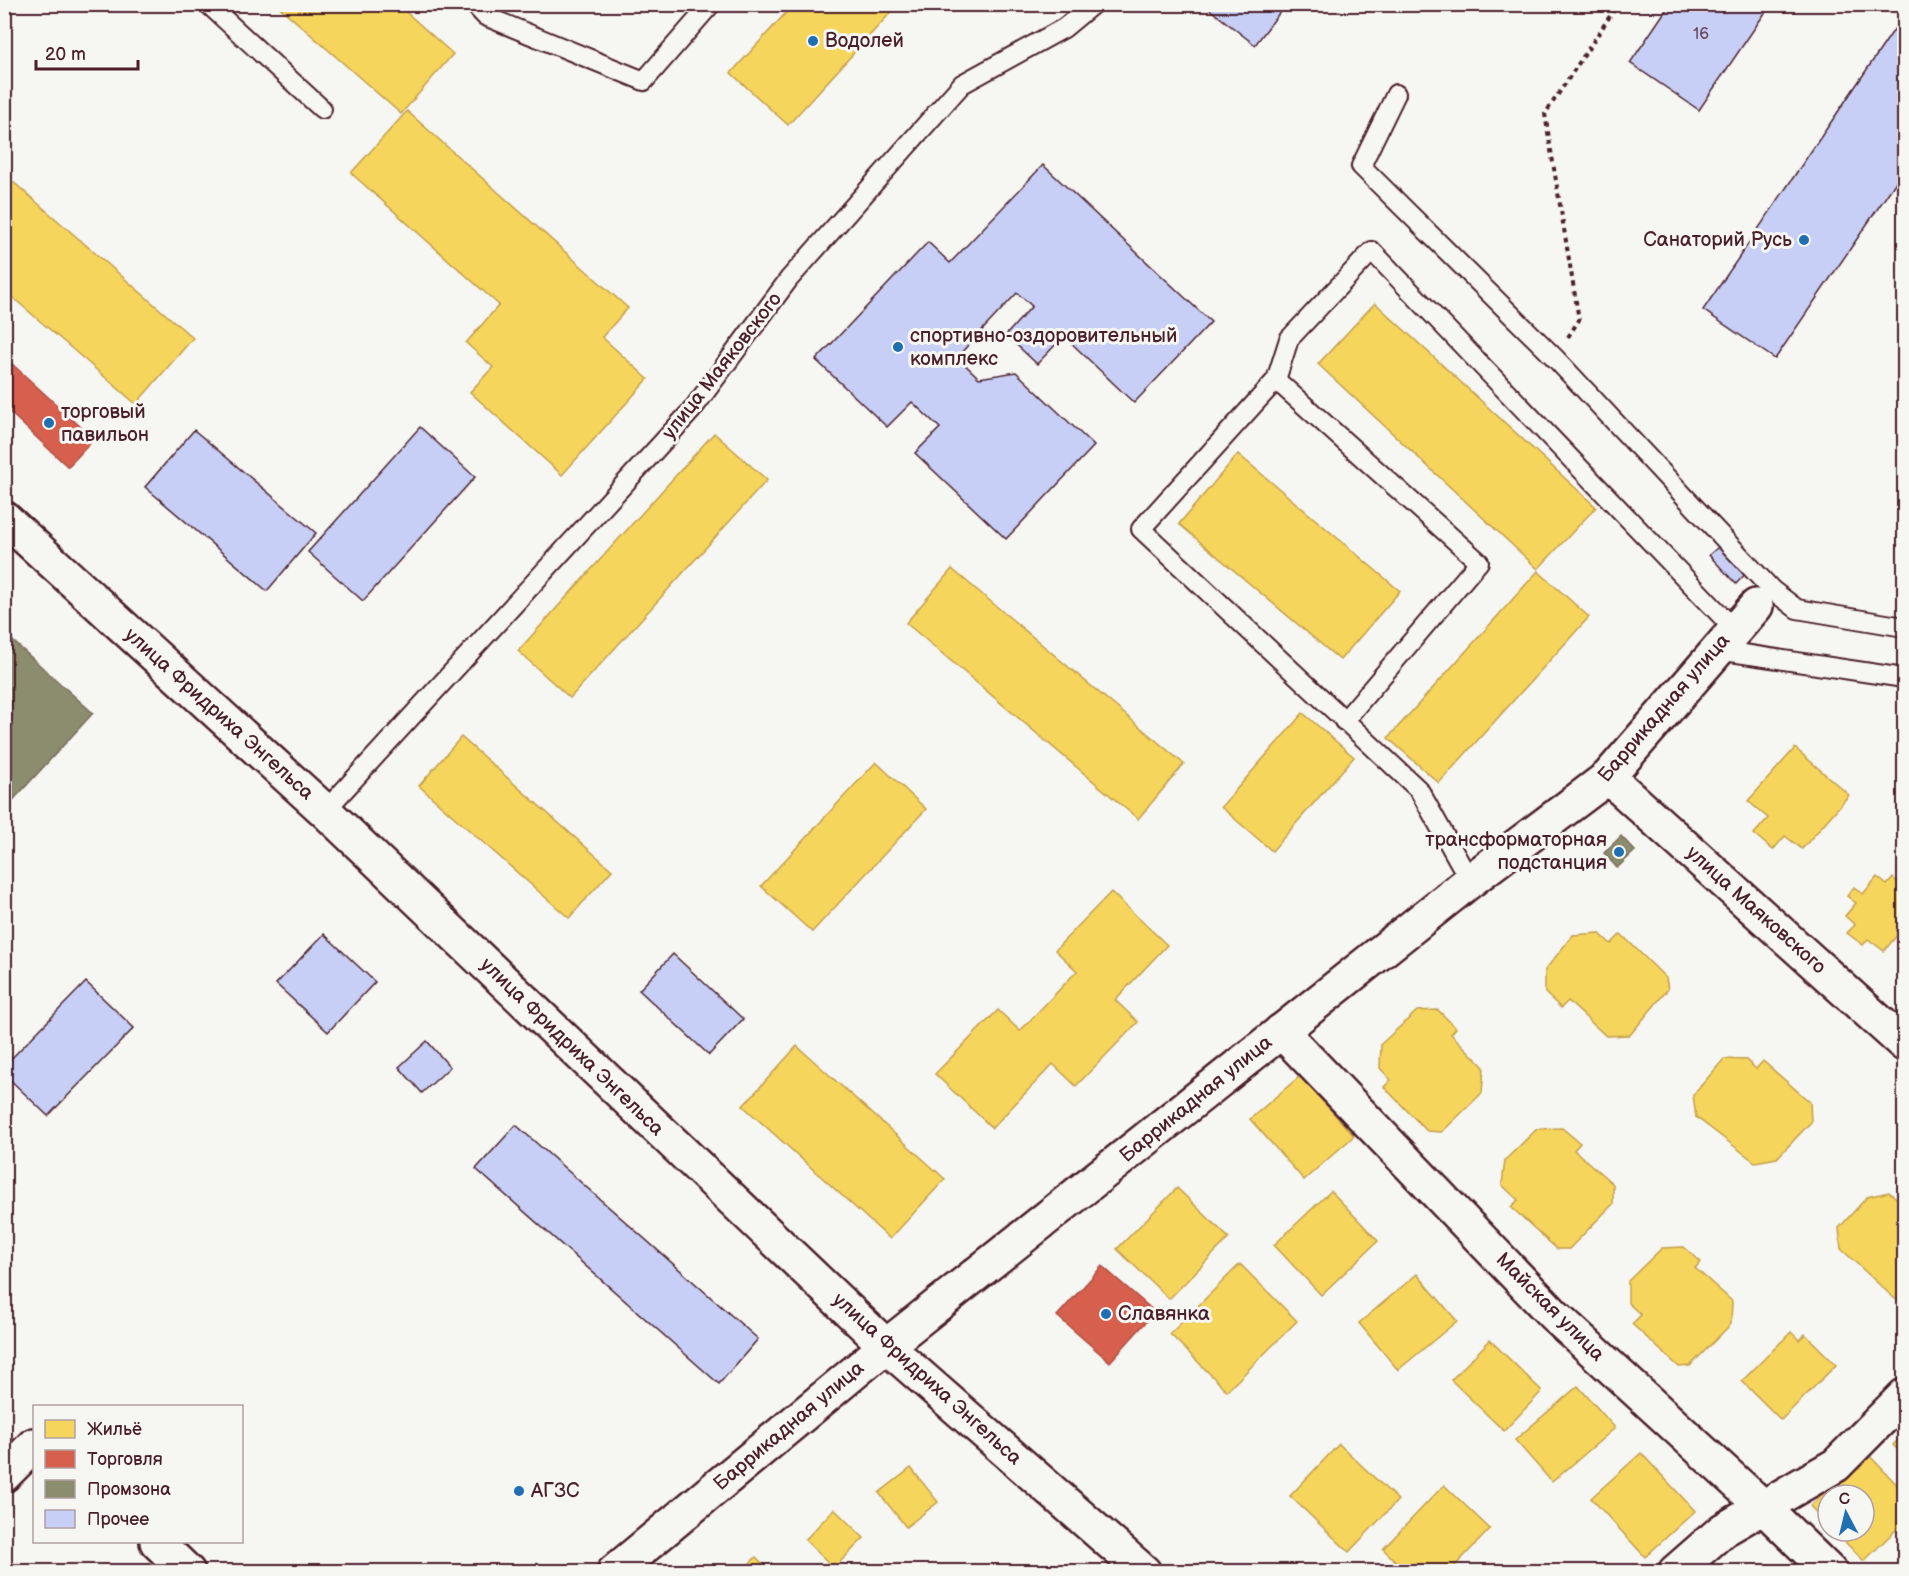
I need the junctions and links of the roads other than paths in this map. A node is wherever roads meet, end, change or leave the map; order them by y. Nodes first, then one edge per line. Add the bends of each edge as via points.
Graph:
1 (208, 4) edge
2 (474, 4) edge
3 (711, 4) edge
4 (1093, 4) edge
5 (1396, 94) dead end
6 (322, 109) dead end
7 (1276, 380) junction
8 (4, 518) edge
9 (1745, 619) junction
10 (1905, 627) edge
11 (1905, 678) edge
12 (1344, 721) junction
13 (1608, 777) junction
14 (325, 811) junction
15 (1470, 881) junction
16 (1281, 1031) junction
17 (1905, 1044) edge
18 (886, 1346) junction
19 (1905, 1396) edge
20 (33, 1445) edge
21 (4, 1475) edge
22 (1762, 1506) junction
23 (158, 1543) edge
24 (188, 1572) edge
25 (614, 1572) edge
26 (1144, 1572) edge
27 (1675, 1572) edge
28 (1830, 1572) edge

1 - 6 lane
2 - 3 lane via 485,16 644,81
4 - 14 lane, улица Маяковского via 1064,28 962,84 789,279 692,410
5 - 9 lane via 1361,166 1555,357
7 - 9 lane via 1288,339 1372,251
7 - 12 lane via 1141,529
7 - 12 lane via 1479,562
8 - 14 street, улица Фридриха Энгельса
9 - 10 lane via 1797,609
9 - 11 lane
9 - 13 street, Баррикадная улица
12 - 15 lane via 1419,790
13 - 15 street, Баррикадная улица
13 - 17 street, улица Маяковского
14 - 18 street, улица Фридриха Энгельса
15 - 16 street, Баррикадная улица
16 - 18 street, Баррикадная улица
16 - 22 street, Майская улица via 1554,1315
18 - 25 street, Баррикадная улица
18 - 26 street, улица Фридриха Энгельса
19 - 22 street via 1836,1465
20 - 21 street
22 - 27 street via 1723,1530
22 - 28 street, Майская улица
23 - 24 street

